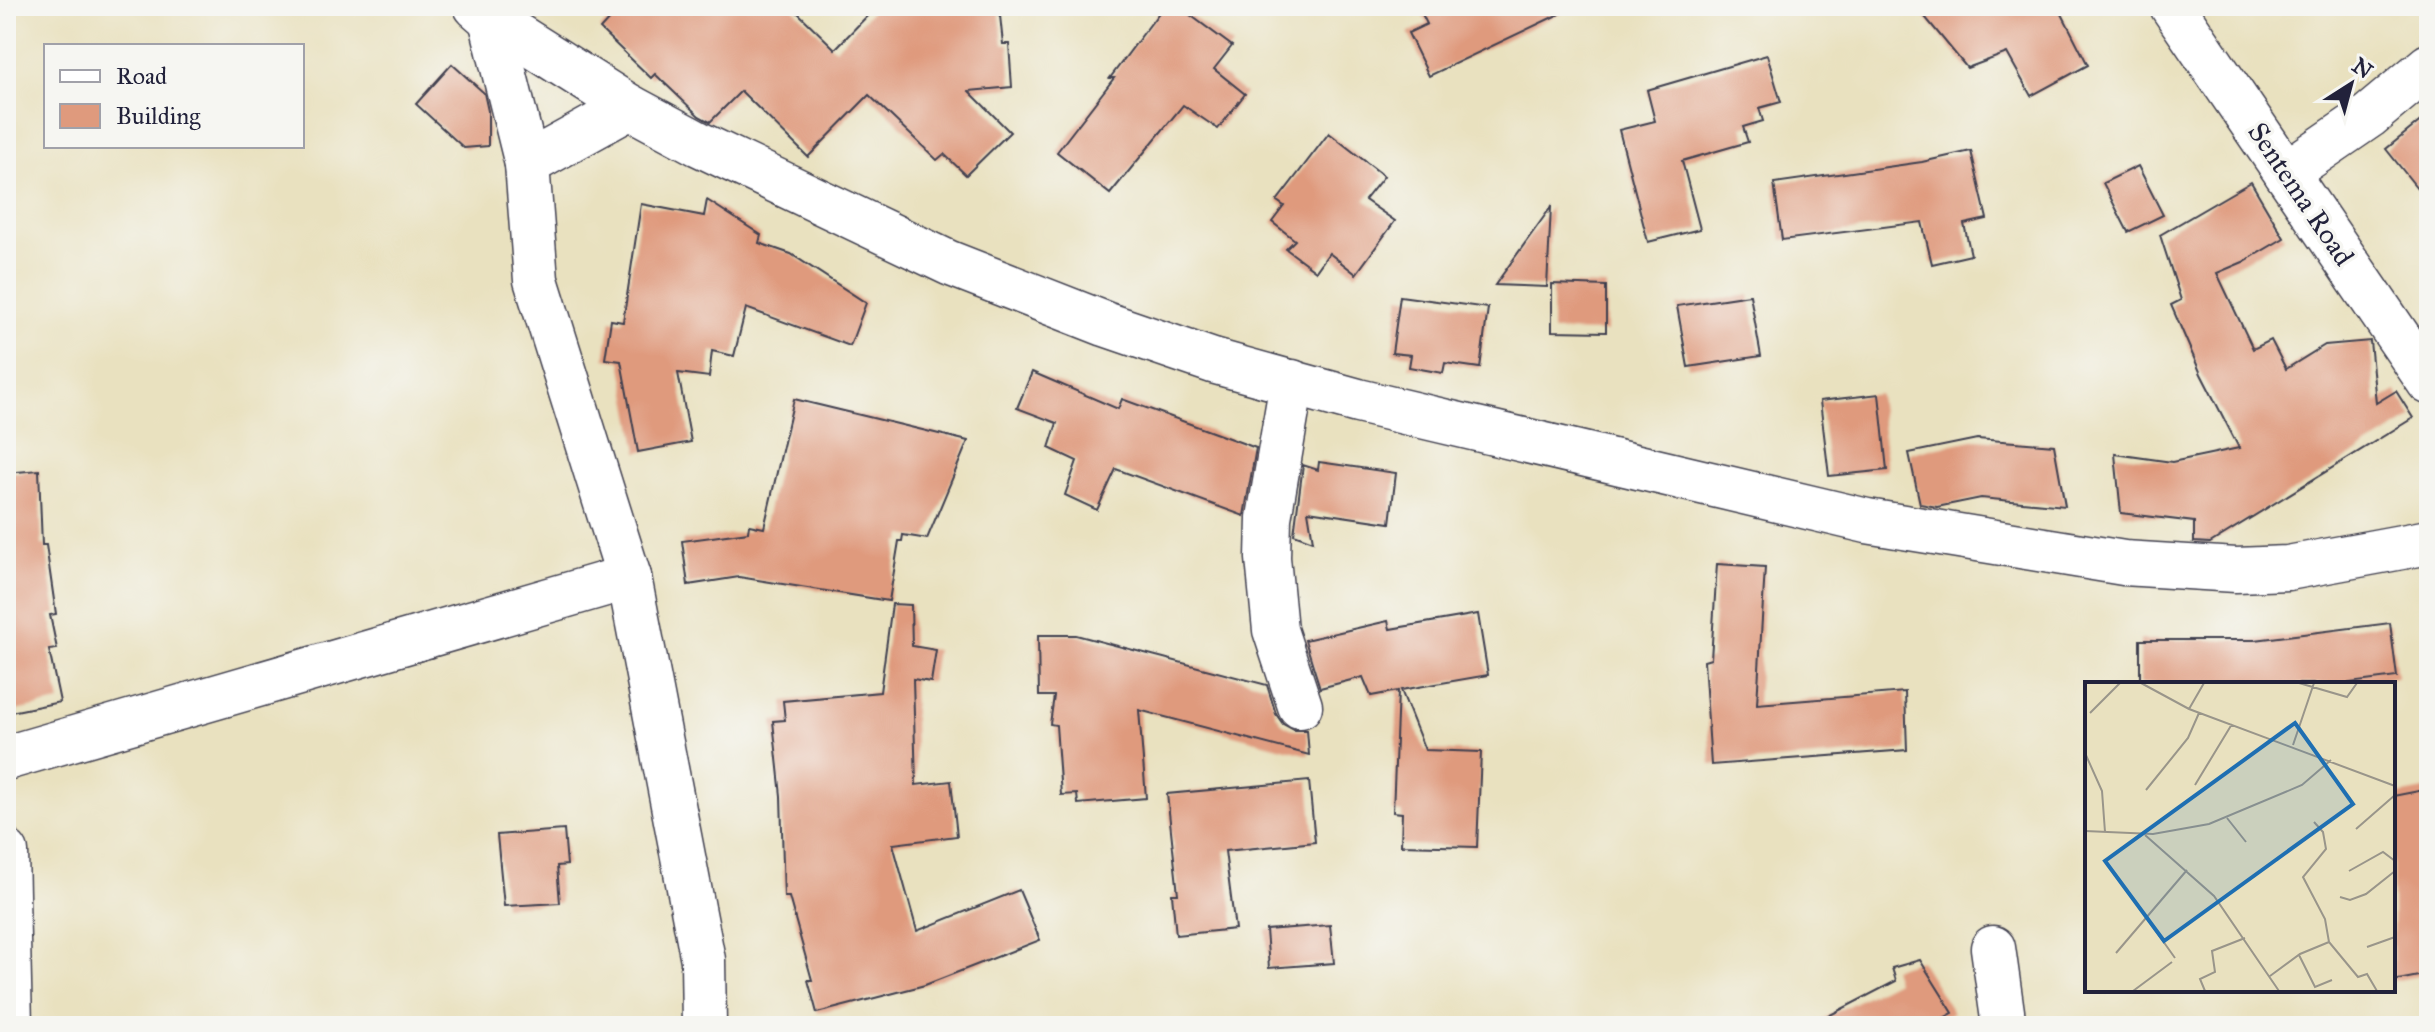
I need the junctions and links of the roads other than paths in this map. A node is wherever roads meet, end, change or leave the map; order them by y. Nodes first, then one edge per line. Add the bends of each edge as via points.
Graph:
1 (2172, 6) edge
2 (483, 12) edge
3 (2429, 66) edge
4 (630, 107) junction
5 (527, 164) junction
6 (2286, 173) junction
7 (1292, 382) junction
8 (2429, 382) edge
9 (2429, 542) edge
10 (629, 577) junction
11 (1300, 706) dead end
12 (6, 758) edge
13 (6, 852) edge
14 (1993, 948) dead end
15 (10, 1026) edge
16 (704, 1026) edge
17 (2004, 1026) edge

1 - 6 street, Sentema Road
2 - 4 street
2 - 5 street
3 - 6 street via 2369,116
4 - 5 street
4 - 7 street via 949,263 1105,324
5 - 10 street via 536,280
6 - 8 street, Sentema Road
7 - 9 street via 1838,515 2124,563 2288,568
7 - 11 street via 1269,518 1268,558 1275,630
10 - 12 street
10 - 16 street via 703,960
13 - 15 street
14 - 17 street

